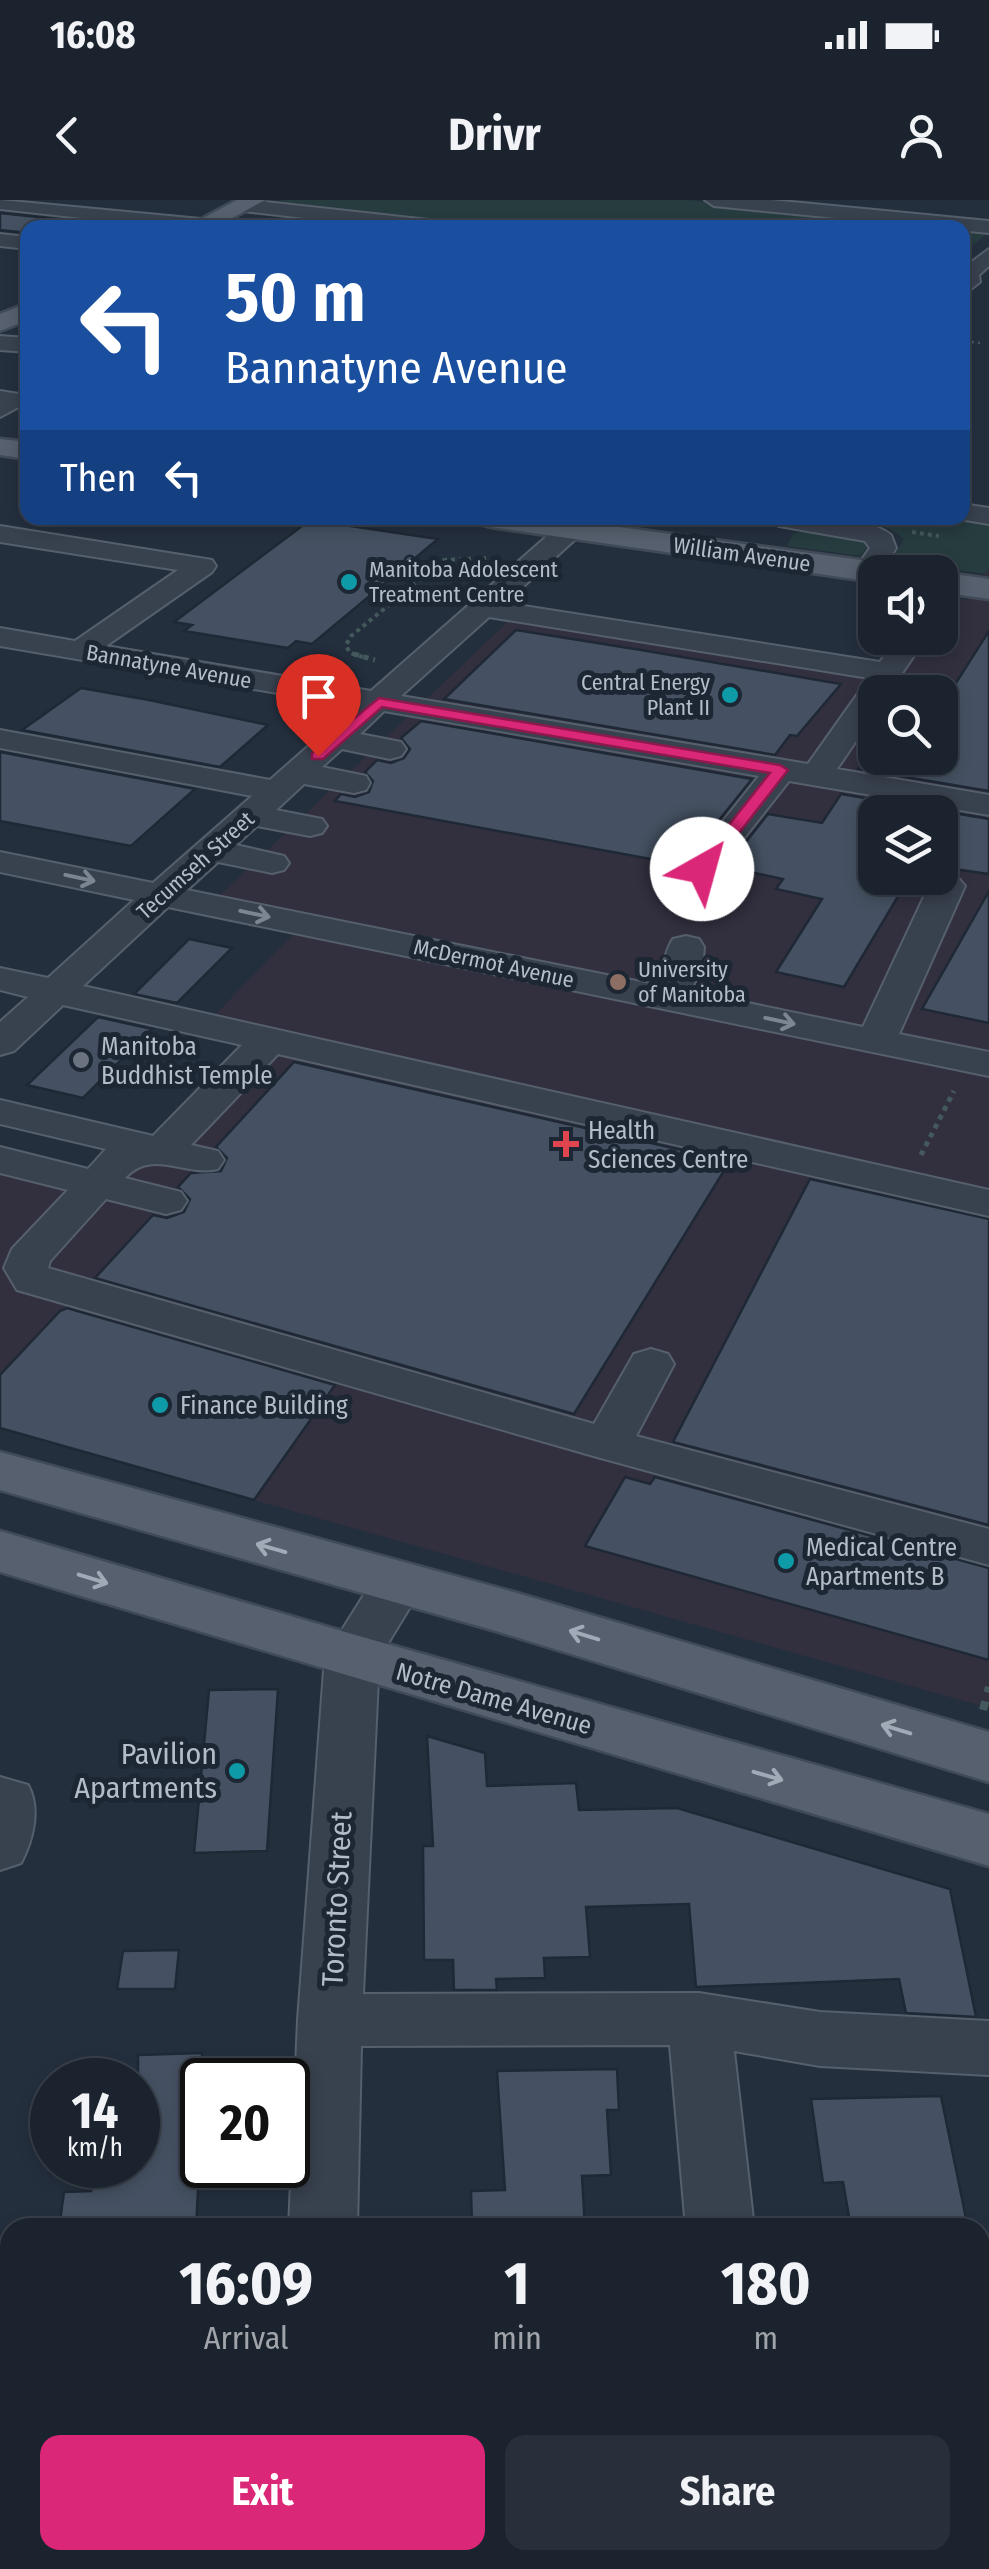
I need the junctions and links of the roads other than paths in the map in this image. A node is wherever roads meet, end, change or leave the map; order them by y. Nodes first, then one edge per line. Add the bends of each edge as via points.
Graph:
1 (714, 200) edge
2 (944, 200) edge
3 (248, 203) edge
4 (3, 205) edge
5 (825, 205) edge
6 (118, 216) junction
7 (110, 220) edge
8 (150, 220) edge
9 (211, 220) edge
10 (383, 220) edge
11 (923, 220) joint
12 (989, 255) edge
13 (970, 273) edge
14 (0, 398) edge
15 (0, 410) edge
16 (542, 525) edge
17 (772, 525) edge
18 (820, 525) edge
19 (572, 529) junction
20 (0, 534) edge
21 (744, 554) junction
22 (880, 555) edge
23 (858, 570) edge
24 (958, 588) edge
25 (989, 589) edge
26 (484, 608) junction
27 (0, 637) edge
28 (80, 651) junction
29 (900, 655) edge
30 (888, 672) junction
31 (379, 702) junction
32 (337, 739) junction
33 (0, 740) edge
34 (390, 748) dead end
35 (780, 770) junction
36 (816, 776) junction
37 (288, 782) junction
38 (354, 783) dead end
39 (989, 805) edge
40 (251, 814) junction
41 (310, 826) dead end
42 (210, 850) junction
43 (0, 862) edge
44 (272, 863) dead end
45 (702, 869) dead end
46 (160, 894) junction
47 (942, 895) edge
48 (686, 947) dead end
49 (0, 979) edge
50 (56, 992) junction
51 (667, 998) junction
52 (269, 1040) junction
53 (876, 1041) junction
54 (0, 1043) edge
55 (974, 1072) edge
56 (0, 1112) edge
57 (0, 1134) edge
58 (0, 1160) edge
59 (0, 1176) edge
60 (145, 1181) junction
61 (989, 1203) edge
62 (651, 1364) dead end
63 (607, 1444) junction
64 (0, 1471) edge
65 (989, 1547) edge
66 (0, 1550) edge
67 (398, 1584) junction
68 (352, 1658) junction
69 (985, 1736) edge
70 (0, 1798) edge
71 (989, 1840) edge
72 (0, 1847) edge
73 (698, 2018) junction
74 (330, 2020) junction
75 (989, 2048) edge
76 (323, 2218) edge
77 (719, 2218) edge

1 - 5 street
2 - 11 street
3 - 9 main road
3 - 10 street
4 - 6 street
5 - 11 street
6 - 7 street
6 - 8 street
12 - 13 street
14 - 15 street via 18,400
16 - 19 main road, William Avenue
17 - 21 street
18 - 22 street via 873,534 882,540
19 - 21 main road, William Avenue
19 - 26 street, Tecumseh Street
20 - 28 street via 202,566
21 - 23 main road, William Avenue
24 - 25 main road
26 - 30 street
26 - 31 street, Tecumseh Street
27 - 28 street, Bannatyne Avenue
28 - 31 street, Bannatyne Avenue
29 - 30 street
30 - 36 street
31 - 32 street, Tecumseh Street
31 - 35 street, Bannatyne Avenue
32 - 34 street
32 - 37 street, Tecumseh Street
33 - 37 street
35 - 36 street, Bannatyne Avenue
35 - 45 street
36 - 39 street, Bannatyne Avenue
37 - 38 street
37 - 40 street, Tecumseh Street
40 - 41 street
40 - 42 street, Tecumseh Street
42 - 44 street
42 - 46 street, Tecumseh Street
43 -> 46 street, McDermot Avenue
46 - 50 street, Tecumseh Street
46 -> 51 street, McDermot Avenue
47 - 53 street
48 - 51 street
49 - 50 street
50 - 52 street
50 - 54 street, Tecumseh Street
51 -> 53 street, McDermot Avenue
52 - 60 street via 166,1146
52 - 61 street
53 - 55 street, McDermot Avenue
56 - 60 street
57 - 60 street
58 - 60 street
59 - 60 street
60 - 63 street via 28,1258 33,1280
62 - 63 street
63 - 65 street
67 -> 64 main road
66 -> 68 main road, Notre Dame Avenue
67 - 68 street, Toronto Street
69 -> 67 main road
68 -> 71 main road, Notre Dame Avenue
68 - 74 street, Toronto Street
70 - 72 street via 8,1801
73 - 74 street
73 - 75 street via 820,2038
73 - 77 street
74 - 76 street, Toronto Street

